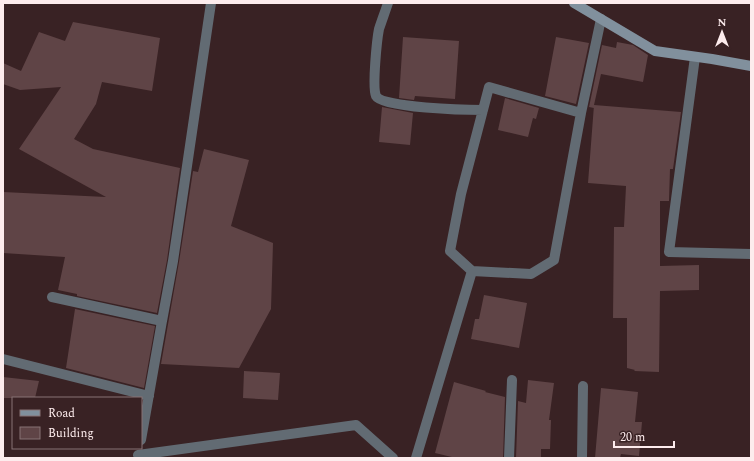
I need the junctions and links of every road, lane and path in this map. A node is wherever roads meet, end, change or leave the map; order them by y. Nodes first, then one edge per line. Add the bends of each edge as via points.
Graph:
1 (211, 3) edge
2 (388, 3) edge
3 (574, 3) edge
4 (601, 19) junction
5 (695, 57) junction
6 (751, 66) edge
7 (483, 110) junction
8 (581, 113) junction
9 (751, 254) edge
10 (472, 271) junction
11 (52, 297) dead end
12 (162, 321) junction
13 (3, 359) edge
14 (512, 380) dead end
15 (583, 386) dead end
16 (149, 396) junction
17 (142, 434) edge
18 (139, 454) edge
19 (394, 458) edge
20 (416, 458) edge
21 (509, 458) edge
22 (582, 458) edge

1 - 12 street
2 - 7 street via 379,30 374,76 376,96 380,100 395,104
3 - 4 street
4 - 5 street via 654,51
4 - 8 street
5 - 6 street
5 - 9 street via 669,252
7 - 8 street via 489,87
7 - 10 street via 461,194 450,251
8 - 10 street via 554,260 531,274
10 - 20 street
11 - 12 street
12 - 16 street
13 - 16 street
14 - 21 street
15 - 22 street
16 - 17 street
18 - 19 street via 356,426

